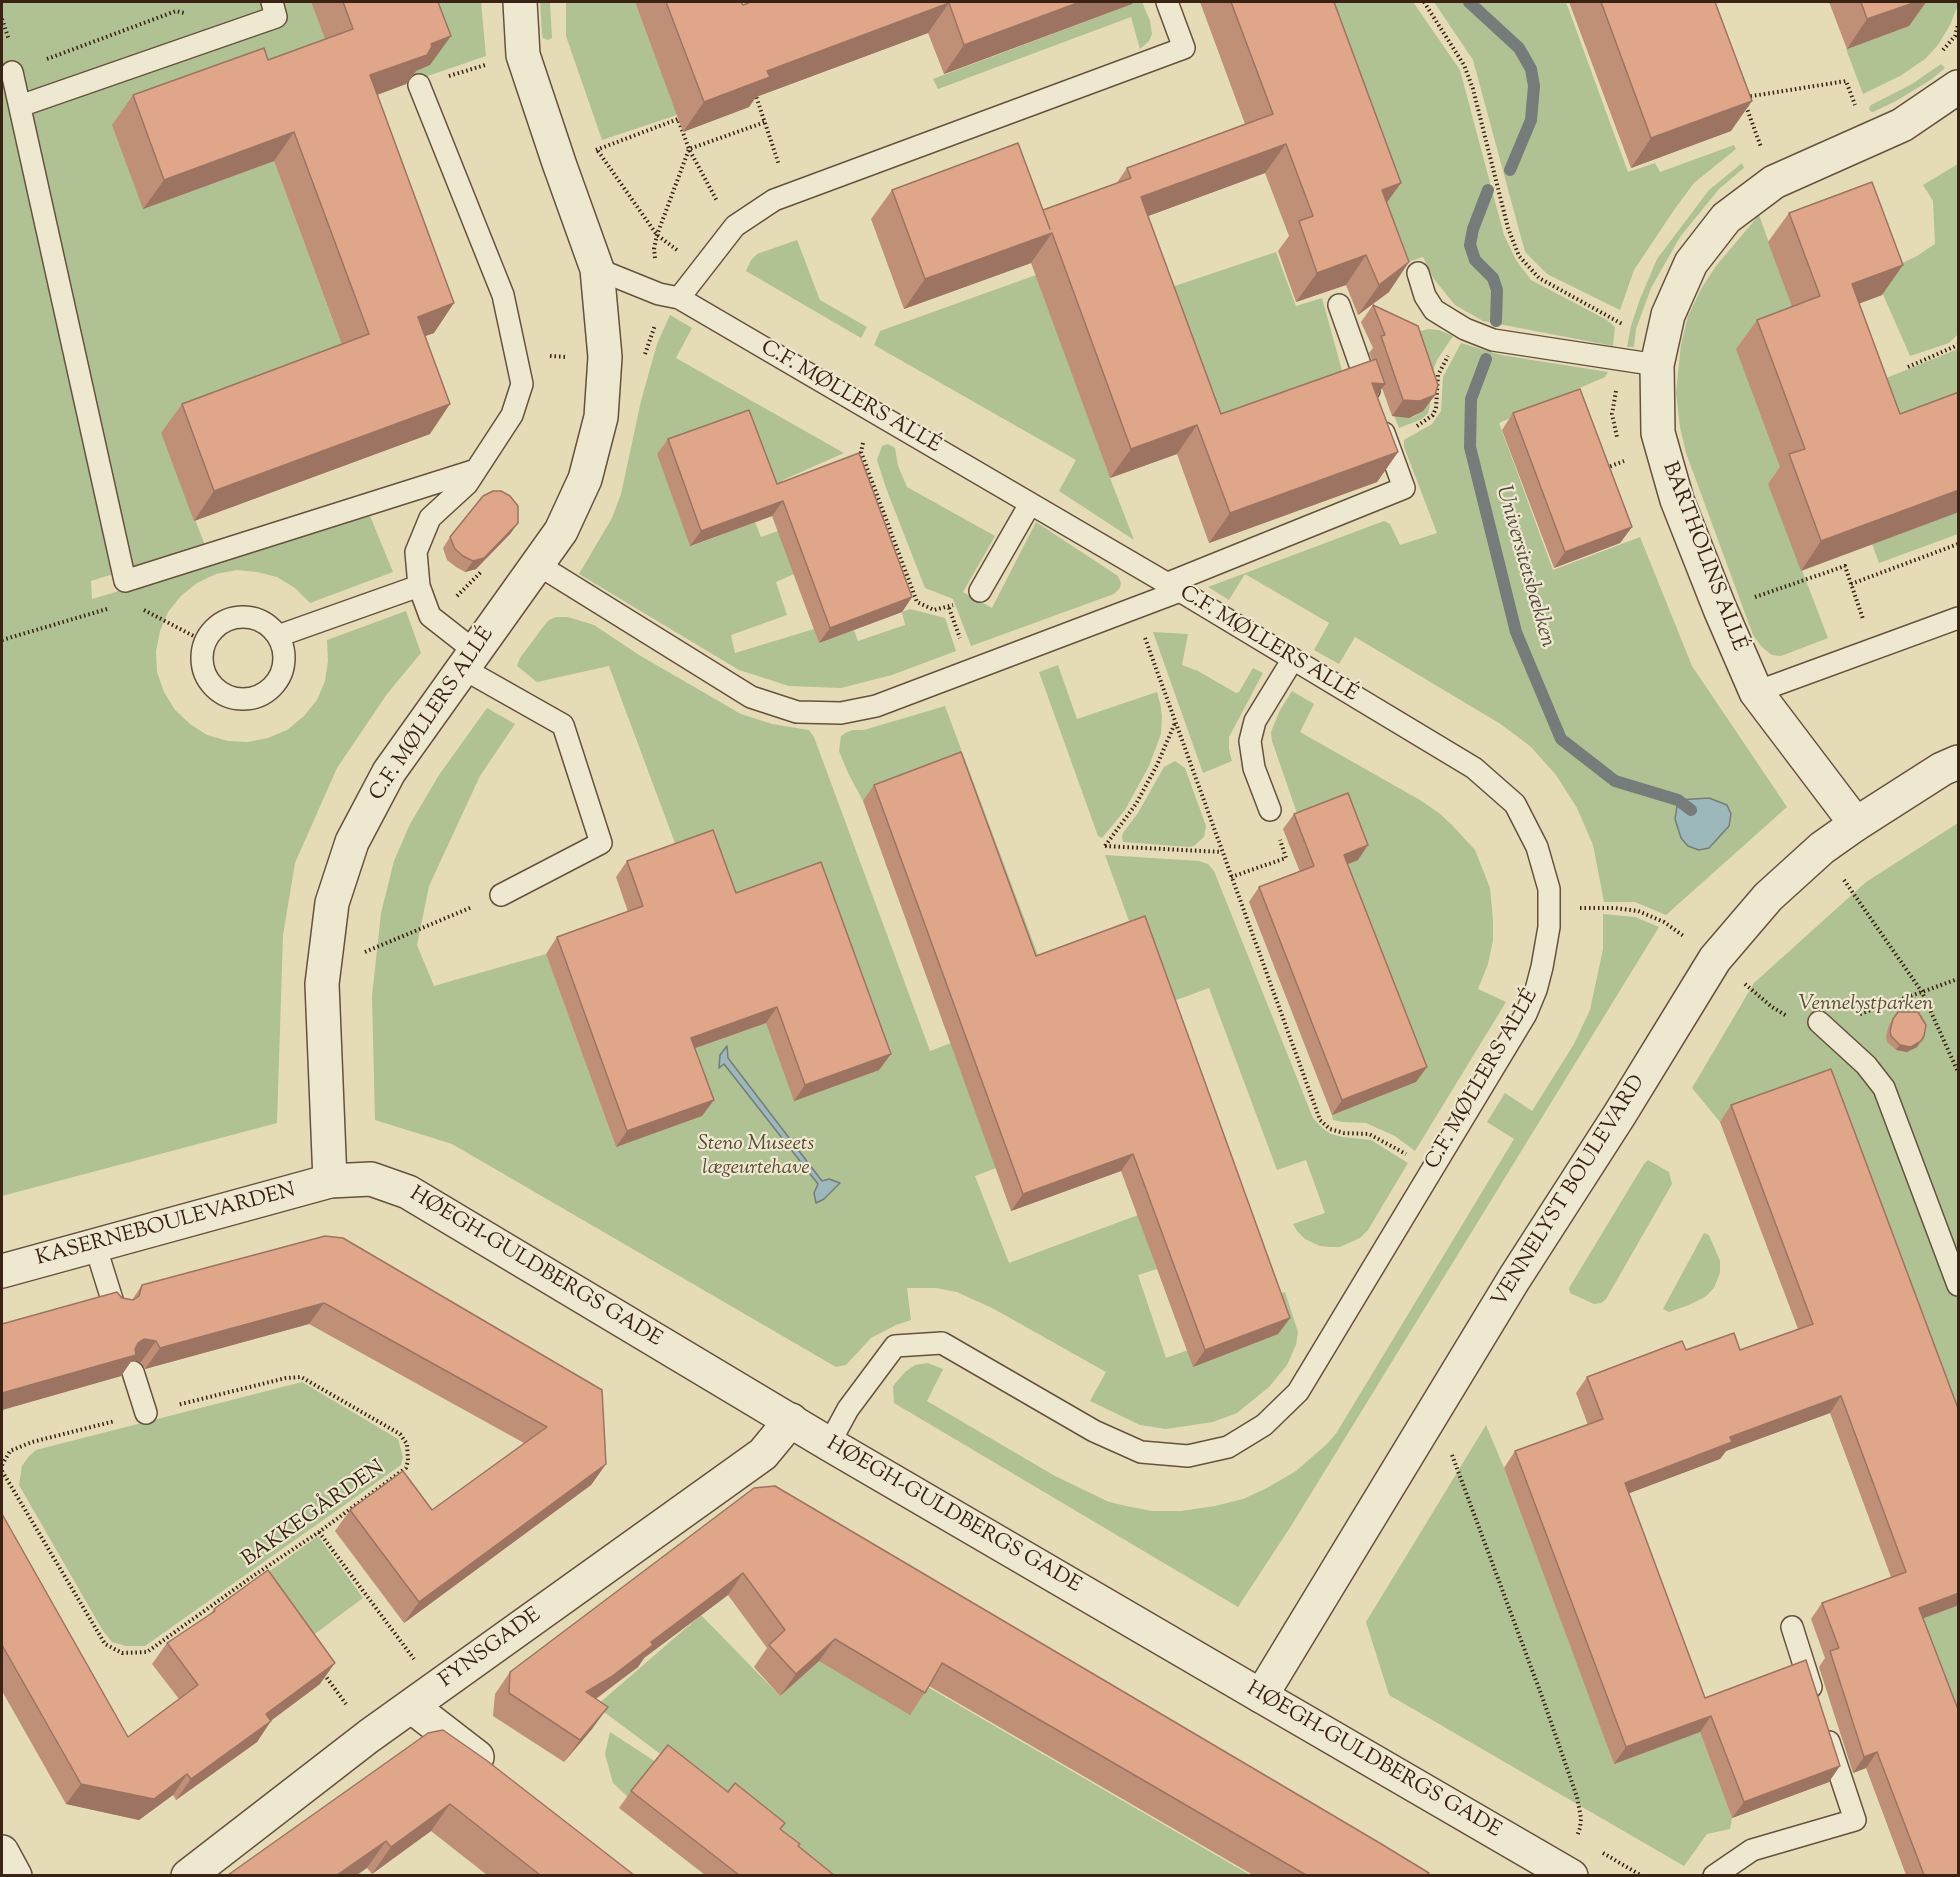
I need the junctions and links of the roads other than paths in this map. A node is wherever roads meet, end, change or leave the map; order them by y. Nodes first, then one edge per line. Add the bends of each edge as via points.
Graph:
1 (272, 2) edge
2 (520, 2) edge
3 (1167, 2) edge
4 (12, 72) dead end
5 (419, 85) edge
6 (1959, 87) edge
7 (20, 106) junction
8 (597, 269) junction
9 (1418, 273) dead end
10 (680, 298) junction
11 (1339, 305) edge
12 (1657, 365) junction
13 (476, 470) junction
14 (1030, 504) junction
15 (537, 564) junction
16 (419, 586) junction
17 (1173, 587) junction
18 (980, 591) road end
19 (1959, 618) edge
20 (278, 636) junction
21 (1293, 659) junction
22 (470, 661) junction
23 (1756, 692) junction
24 (1959, 762) edge
25 (1270, 810) road end
26 (1856, 824) junction
27 (501, 895) road end
28 (1818, 1022) dead end
29 (330, 1181) junction
30 (95, 1245) junction
31 (2, 1271) edge
32 (1959, 1285) edge
33 (115, 1310) edge
34 (133, 1372) edge
35 (146, 1413) road end
36 (791, 1420) junction
37 (829, 1444) junction
38 (1792, 1627) dead end
39 (1261, 1696) junction
40 (424, 1697) junction
41 (503, 1777) edge
42 (2, 1852) edge
43 (1565, 1872) edge
44 (15, 1875) edge
45 (189, 1875) edge
46 (1714, 1875) edge

1 - 7 lane via 276,16
2 - 8 street, C.F. MØLLERS ALLÉ via 523,55
3 - 10 lane via 1184,48 774,200 735,226
4 - 7 lane
5 - 13 lane via 502,296 522,384 512,416
6 - 12 street, BARTHOLINS ALLÉ via 1902,125 1774,182 1726,218 1691,263 1668,315
7 - 13 lane via 125,581
8 - 10 lane, C.F. MØLLERS ALLÉ via 659,294
8 - 15 street, C.F. MØLLERS ALLÉ via 605,357 601,417 585,479 561,531
9 - 12 lane via 1434,310 1493,340
10 - 14 lane, C.F. MØLLERS ALLÉ
11 - 17 lane via 1404,488
12 - 23 street, BARTHOLINS ALLÉ via 1658,433 1677,500
13 - 16 lane via 467,484 430,518 416,552
14 - 17 lane, C.F. MØLLERS ALLÉ
14 - 18 lane
15 - 17 lane via 751,697 797,712 841,714 876,706 1134,609
15 - 22 street, C.F. MØLLERS ALLÉ
16 - 20 lane
16 - 22 lane via 430,616
17 - 21 lane, C.F. MØLLERS ALLÉ
19 - 23 lane
20 - 20 lane via 258,620 233,618 221,623 205,642 203,670 220,692 233,698 261,696 280,676 284,663
21 - 25 lane via 1256,721 1250,741 1254,768
21 - 37 lane, C.F. MØLLERS ALLÉ via 1474,768 1515,804 1537,847 1549,889 1549,927 1536,990 1526,1014 1298,1392 1264,1425 1228,1447 1188,1456 1141,1452 1094,1431 942,1343 895,1346 848,1409
22 - 27 lane via 563,726 601,843
22 - 29 street, C.F. MØLLERS ALLÉ via 389,772 352,842 332,903 322,984
23 - 26 street, BARTHOLINS ALLÉ
24 - 26 street, VENNELYST BOULEVARD
26 - 39 street, VENNELYST BOULEVARD via 1822,848 1768,897 1715,958 1514,1279
28 - 32 lane via 1866,1065 1884,1088
29 - 30 street, KASERNEBOULEVARDEN
29 - 36 street, HØEGH-GULDBERGS GADE via 370,1179 408,1192
30 - 31 street, KASERNEBOULEVARDEN
30 - 33 lane
34 - 35 lane
36 - 37 street, HØEGH-GULDBERGS GADE
36 - 40 street, FYNSGADE via 763,1454
37 - 39 street, HØEGH-GULDBERGS GADE
38 - 46 lane via 1855,1820 1752,1850
39 - 43 street, HØEGH-GULDBERGS GADE
40 - 41 street
40 - 45 street, FYNSGADE
42 - 44 street

